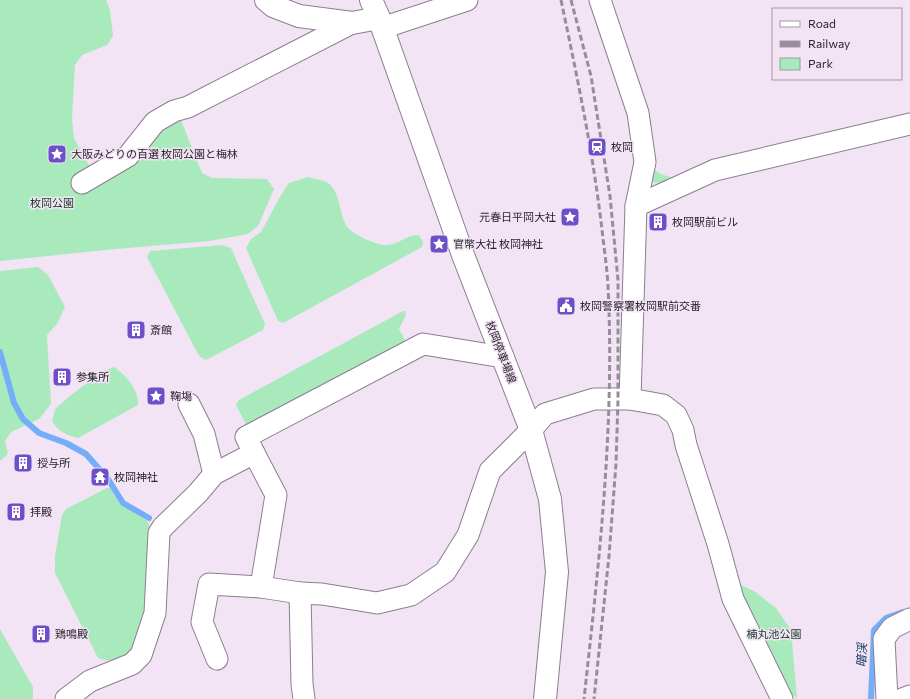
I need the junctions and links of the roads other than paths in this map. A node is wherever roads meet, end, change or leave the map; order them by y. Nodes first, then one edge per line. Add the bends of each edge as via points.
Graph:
1 (266, 0) edge
2 (467, 0) edge
3 (600, 0) edge
4 (377, 15) edge
5 (352, 23) junction
6 (910, 124) edge
7 (82, 183) dead end
8 (636, 206) junction
9 (503, 357) junction
10 (630, 400) junction
11 (189, 404) dead end
12 (531, 430) junction
13 (254, 453) junction
14 (214, 474) junction
15 (261, 588) junction
16 (300, 593) junction
17 (910, 619) edge
18 (217, 659) dead end
19 (910, 696) edge
20 (66, 699) edge
21 (304, 699) edge
22 (545, 699) edge
23 (782, 699) edge
24 (886, 699) edge
25 (902, 699) edge

1 - 5 main road via 273,6 299,16
2 - 4 street
3 - 8 street via 638,113 645,162
4 - 5 main road
4 - 9 main road, 枚岡停車場線 via 463,255
5 - 7 street via 188,107 174,110 155,122 128,156
6 - 8 street via 715,170
8 - 10 street
9 - 12 main road, 枚岡停車場線
9 - 13 street via 422,344 246,436
10 - 12 street via 594,399 545,414
10 - 23 street via 663,405 676,415 683,430 733,599
11 - 14 street via 204,434
12 - 16 street via 490,471 468,536 440,576 411,595 377,603
12 - 22 main road, 枚岡停車場線 via 550,499 557,572
13 - 14 street
13 - 15 street via 276,495
14 - 20 street via 158,533 155,613 141,655 132,664 90,681
15 - 16 street
15 - 18 street via 209,584 202,622
16 - 21 street
17 - 24 street via 892,628 884,639
19 - 25 street

